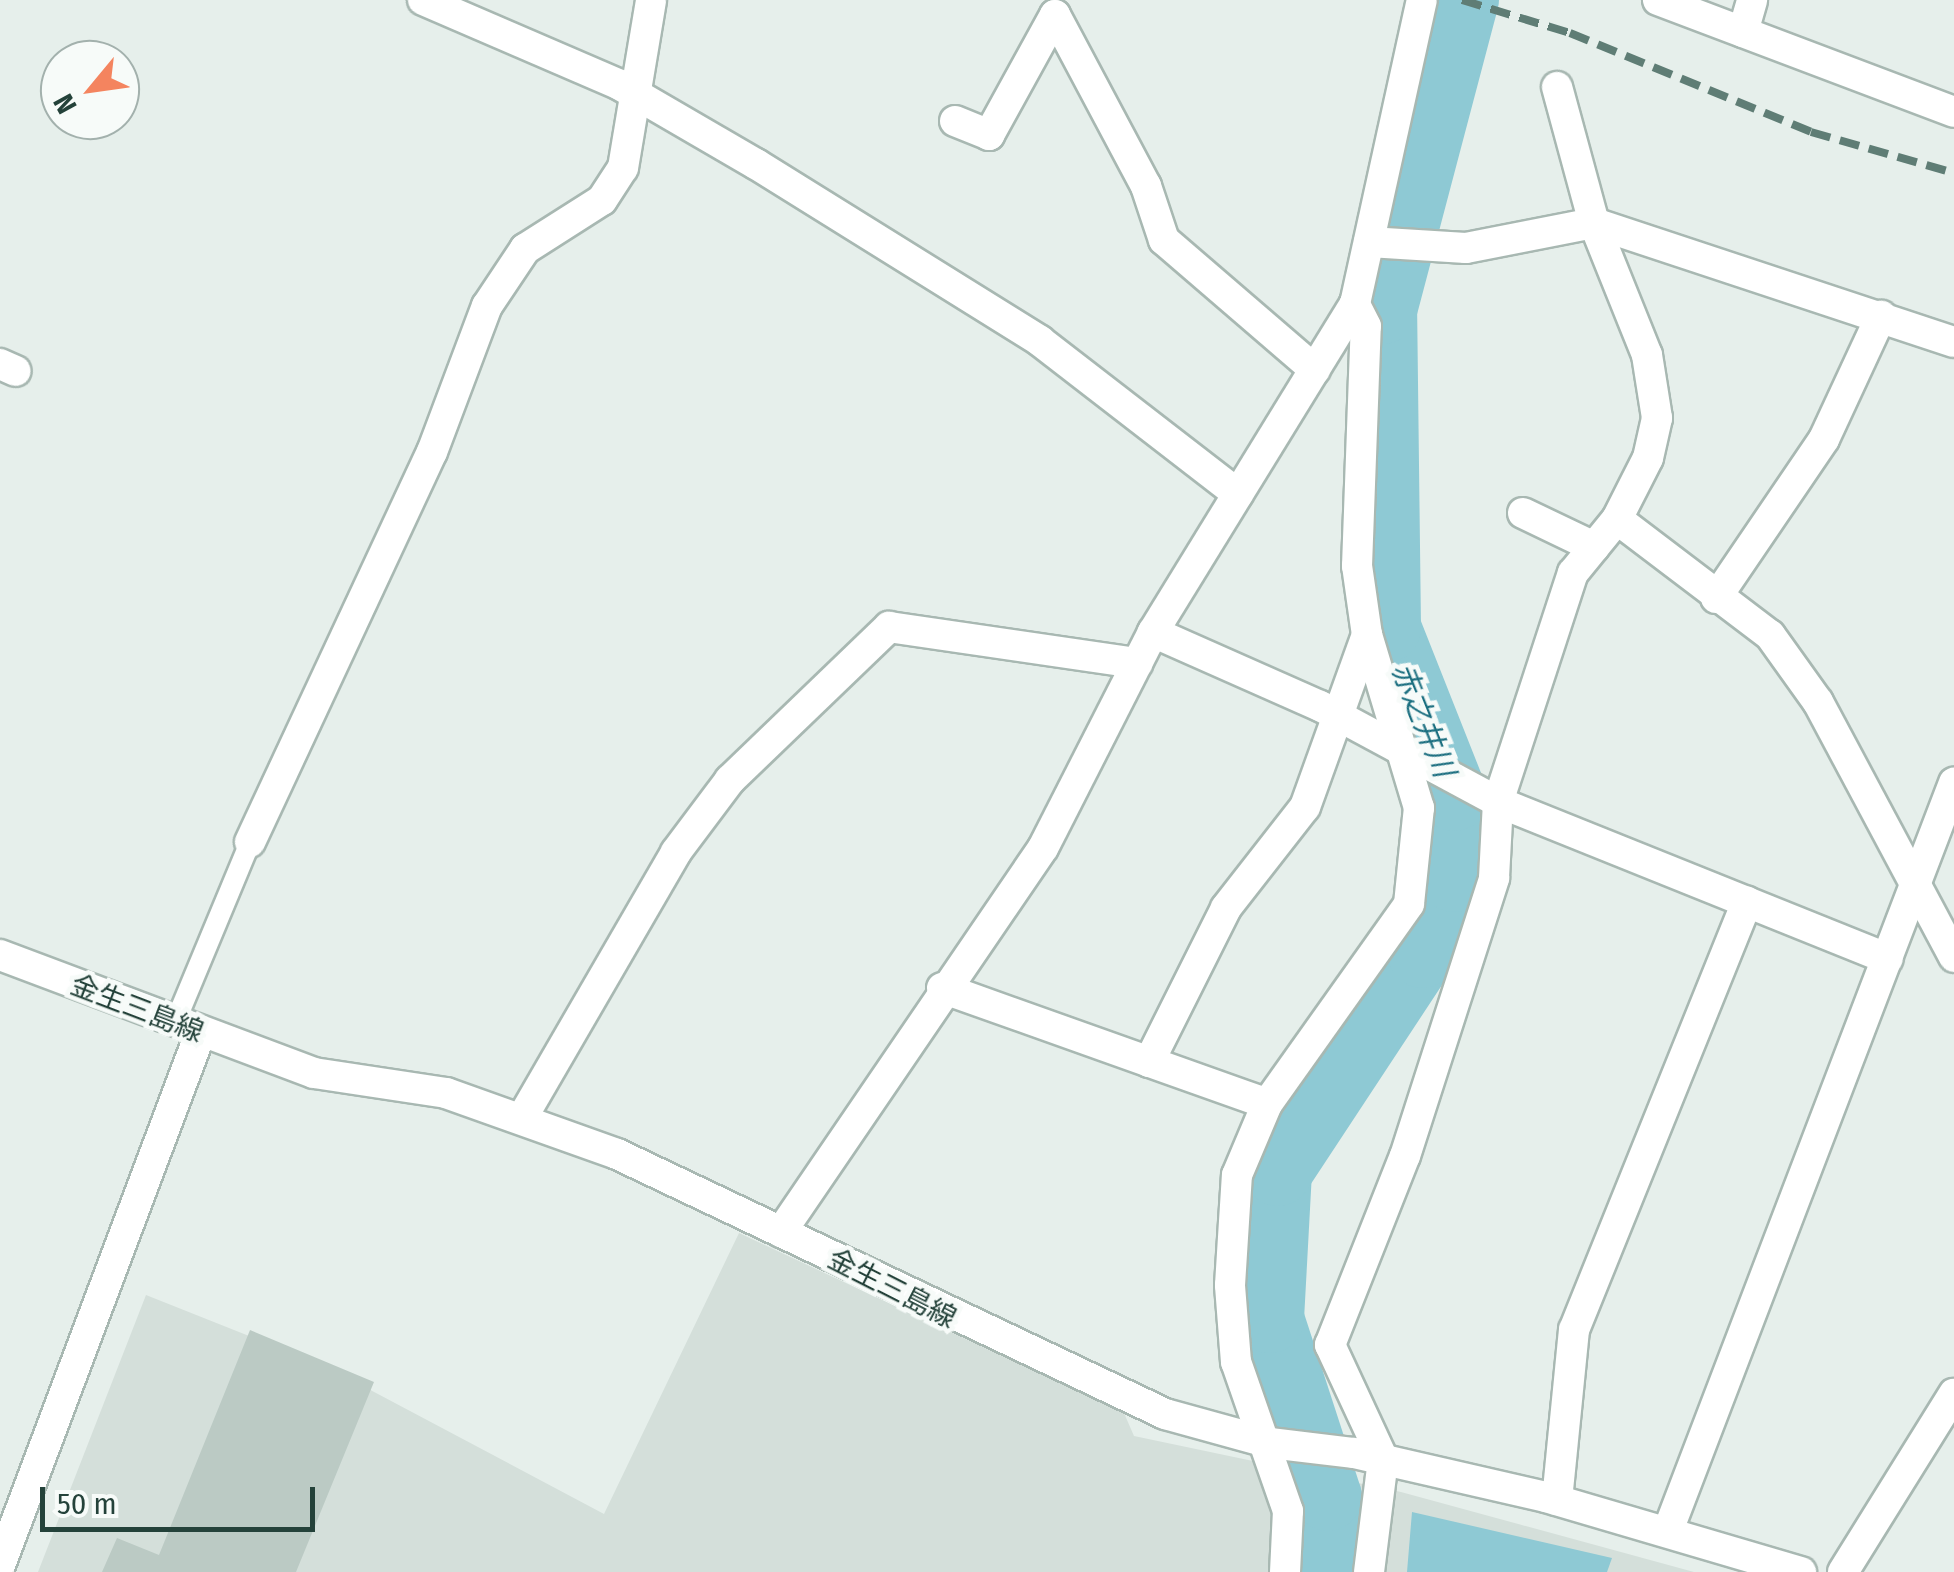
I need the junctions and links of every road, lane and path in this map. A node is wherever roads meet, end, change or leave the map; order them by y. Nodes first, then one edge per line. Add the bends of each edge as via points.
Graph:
1 (423, 0) edge
2 (650, 0) edge
3 (1422, 0) edge
4 (1658, 0) edge
5 (1752, 0) edge
6 (1743, 32) junction
7 (1557, 87) dead end
8 (636, 98) junction
9 (1954, 112) edge
10 (955, 121) dead end
11 (1594, 223) junction
12 (1378, 242) junction
13 (1355, 304) junction
14 (1881, 316) junction
15 (1954, 342) edge
16 (1315, 370) junction
17 (1238, 494) junction
18 (1523, 512) dead end
19 (1618, 518) junction
20 (1594, 547) junction
21 (1716, 598) junction
22 (1153, 632) junction
23 (1367, 635) junction
24 (1137, 663) junction
25 (1337, 715) junction
26 (1415, 757) junction
27 (1954, 783) edge
28 (1498, 802) junction
29 (250, 842) joint
30 (1916, 886) junction
31 (1747, 902) junction
32 (0, 955) edge
33 (1954, 957) edge
34 (1888, 959) junction
35 (942, 988) junction
36 (187, 1030) junction
37 (1149, 1062) junction
38 (1267, 1104) junction
39 (522, 1118) junction
40 (781, 1232) junction
41 (1954, 1394) edge
42 (1280, 1444) junction
43 (1368, 1456) junction
44 (1557, 1500) junction
45 (1668, 1528) junction
46 (0, 1565) edge
47 (1286, 1572) edge
48 (1369, 1572) edge
49 (1801, 1572) edge
50 (1843, 1572) edge

1 - 8 street
2 - 8 street
3 - 12 street
4 - 6 street
5 - 6 street
6 - 9 street
7 - 11 street
8 - 17 street via 1040,341
8 - 29 street via 622,168 602,200 525,249 487,306 432,452
10 - 16 street via 989,134 1055,16 1146,186 1164,240
11 - 12 street via 1466,248
11 - 14 street
11 - 19 street via 1647,355 1658,418 1648,458
12 - 13 street
13 - 16 street
13 - 23 street via 1366,326 1356,566
14 - 15 street
14 - 21 street via 1824,440
16 - 17 street
17 - 22 street
18 - 20 street
19 - 20 street
19 - 21 street
20 - 28 street via 1573,573
21 - 30 street via 1770,636 1818,702
22 - 24 street
22 - 25 street
23 - 25 street
23 - 26 street
24 - 35 street via 1043,848
24 - 39 street via 889,627 730,780 676,852
25 - 26 street
25 - 37 street via 1305,806 1226,908
26 - 28 street
26 - 38 street via 1419,808 1409,904
27 - 30 street
28 - 31 street
28 - 43 street via 1494,878 1405,1156 1330,1345
29 - 36 lane
30 - 33 street
30 - 34 street
31 - 34 street
31 - 44 street via 1574,1330
32 - 36 street, 金生三島線
34 - 45 street
35 - 37 street
35 - 40 street
36 - 39 street, 金生三島線 via 314,1073 446,1093
36 - 46 street
37 - 38 street
38 - 42 street via 1237,1174 1230,1284 1236,1362
39 - 40 street, 金生三島線
40 - 42 street, 金生三島線 via 1165,1414
41 - 50 street
42 - 43 street, 金生三島線
42 - 47 street
43 - 44 street, 金生三島線
43 - 48 street
44 - 45 street, 金生三島線
45 - 49 street, 金生三島線

